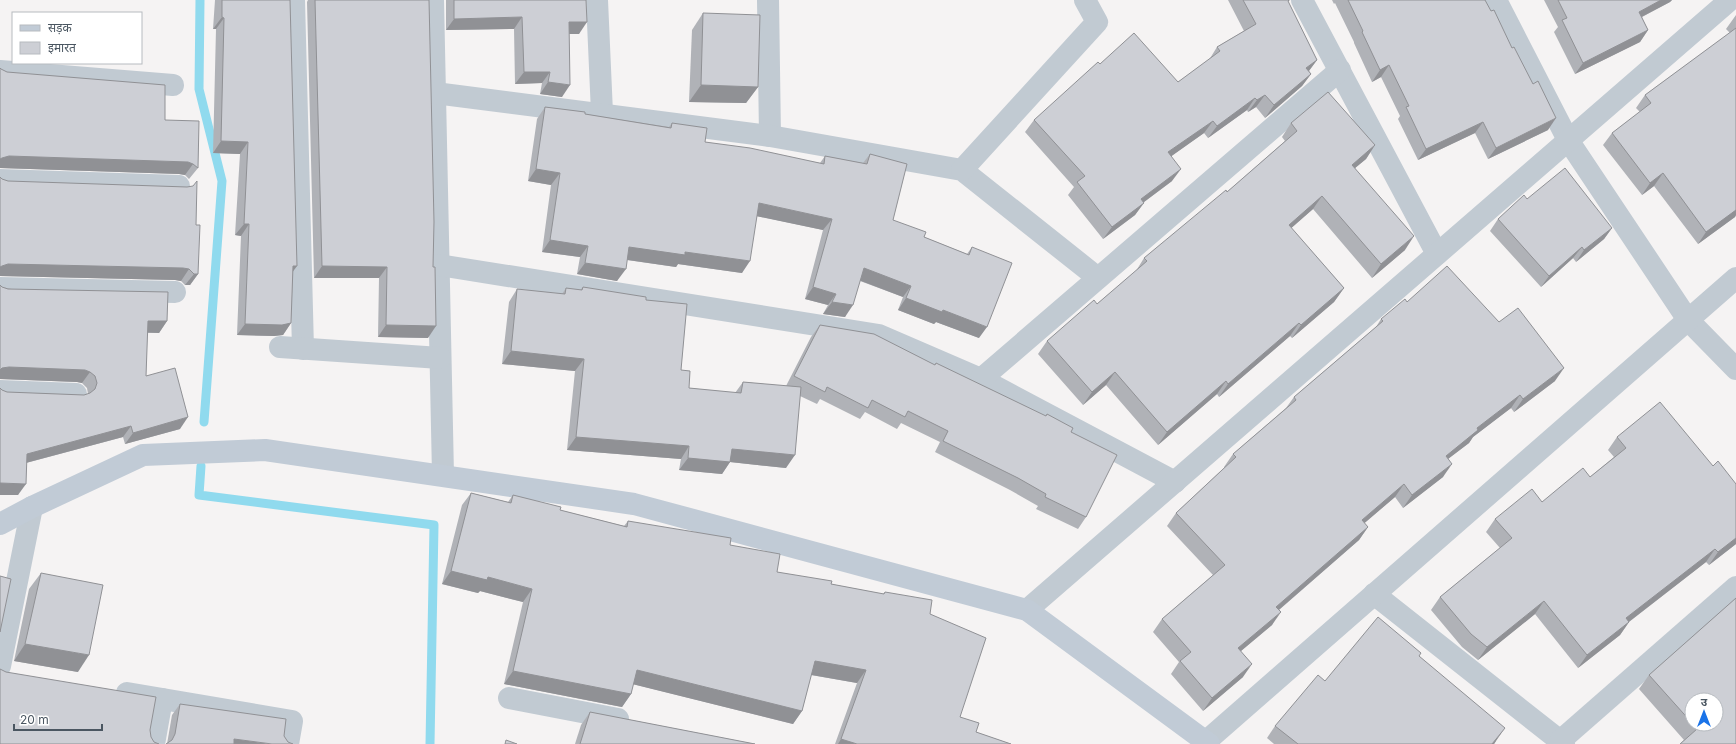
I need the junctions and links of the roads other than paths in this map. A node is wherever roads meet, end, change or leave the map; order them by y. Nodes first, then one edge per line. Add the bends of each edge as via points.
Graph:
1 (294, 0) edge
2 (433, 0) edge
3 (597, 0) edge
4 (768, 0) edge
5 (1085, 0) edge
6 (1302, 0) edge
7 (1496, 0) edge
8 (1717, 4) edge
9 (0, 70) edge
10 (1340, 70) junction
11 (173, 84) dead end
12 (435, 93) junction
13 (602, 113) junction
14 (770, 136) junction
15 (1568, 140) junction
16 (962, 170) junction
17 (0, 180) edge
18 (179, 186) edge
19 (1437, 254) junction
20 (439, 265) junction
21 (1098, 278) junction
22 (1736, 278) edge
23 (0, 288) edge
24 (175, 292) dead end
25 (1688, 320) junction
26 (280, 347) dead end
27 (303, 349) junction
28 (440, 358) junction
29 (1736, 369) edge
30 (981, 379) junction
31 (0, 392) edge
32 (76, 394) edge
33 (443, 475) junction
34 (1175, 482) junction
35 (32, 507) junction
36 (0, 524) edge
37 (1736, 586) edge
38 (1374, 594) junction
39 (1027, 610) junction
40 (5, 670) edge
41 (108, 689) edge
42 (509, 698) dead end
43 (162, 699) junction
44 (638, 723) edge
45 (1562, 742) edge
46 (1206, 743) edge
47 (154, 744) edge
48 (288, 744) edge

1 - 27 street
2 - 12 street
3 - 13 street
4 - 14 street
5 - 16 street via 1097,22
6 - 10 street
7 - 15 street
8 - 15 street
9 - 11 street
10 - 19 street
10 - 21 street
12 - 13 street
12 - 20 street
13 - 14 street
14 - 16 street
15 - 19 street
15 - 25 street
16 - 21 street
17 - 18 street
19 - 34 street
20 - 28 street
20 - 30 street via 879,334
21 - 30 street
22 - 25 street
23 - 24 street
25 - 29 street
25 - 38 street
26 - 27 street
27 - 28 street
28 - 33 street
30 - 34 street
31 - 32 street
33 - 35 main road via 265,450 143,455
33 - 39 main road via 634,504
34 - 39 street
35 - 36 main road
35 - 40 street
37 - 45 street
38 - 45 street
38 - 46 street
39 - 46 main road
41 - 43 street
42 - 44 street
43 - 47 street
43 - 48 street via 292,721

